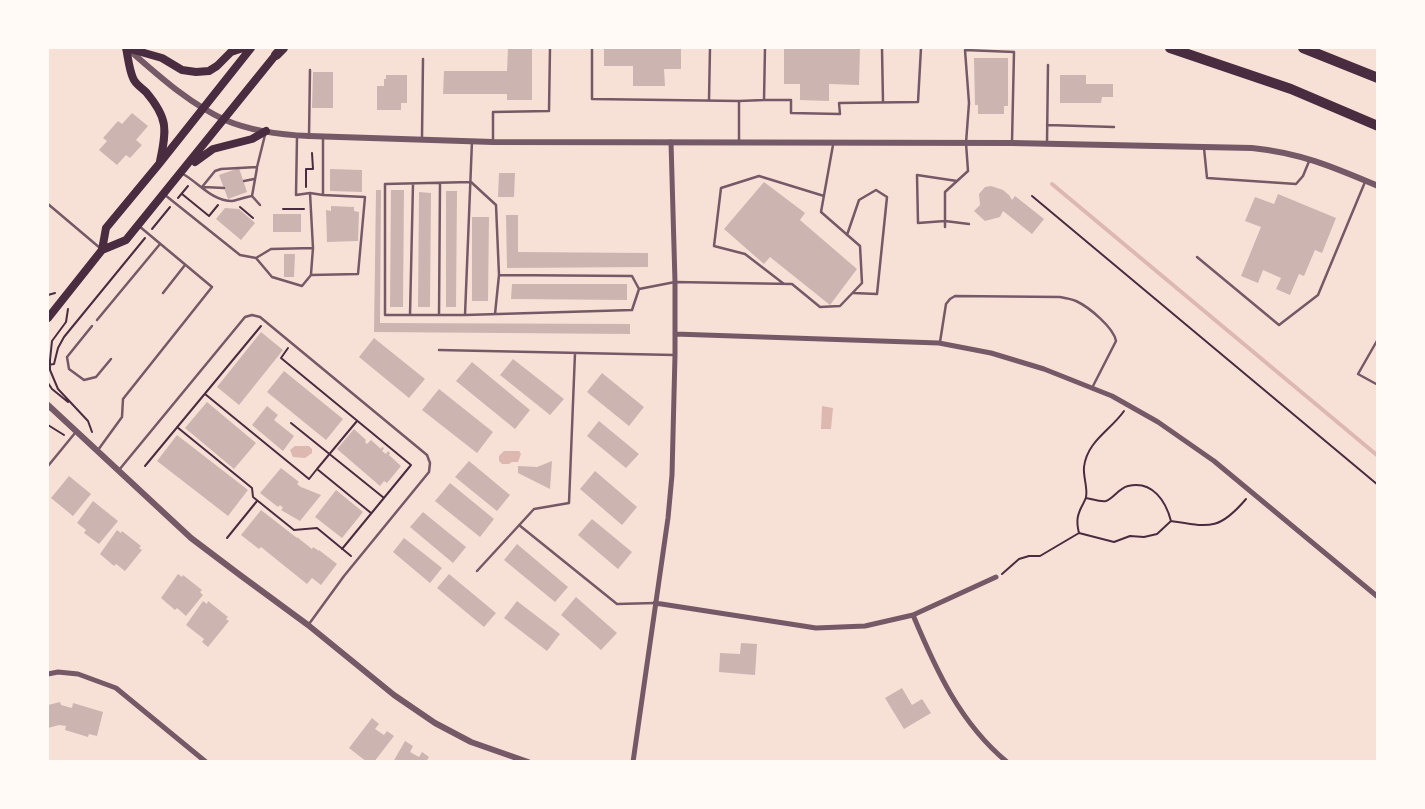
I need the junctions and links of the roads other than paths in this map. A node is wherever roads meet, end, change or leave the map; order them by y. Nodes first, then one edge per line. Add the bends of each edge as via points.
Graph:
1 (126, 48) edge
2 (243, 48) edge
3 (251, 48) edge
4 (550, 48) edge
5 (592, 48) edge
6 (710, 48) edge
7 (765, 48) edge
8 (882, 48) edge
9 (921, 48) edge
10 (1170, 48) edge
11 (1305, 48) edge
12 (280, 50) edge
13 (423, 59) dead end
14 (1048, 65) dead end
15 (310, 70) dead end
16 (1378, 78) edge
17 (709, 100) junction
18 (764, 100) junction
19 (740, 101) junction
20 (883, 102) junction
21 (204, 107) junction
22 (225, 119) junction
23 (1047, 125) junction
24 (1114, 126) dead end
25 (1378, 126) edge
26 (266, 131) junction
27 (297, 135) junction
28 (309, 136) junction
29 (323, 136) junction
30 (422, 140) junction
31 (472, 141) junction
32 (493, 142) junction
33 (671, 142) junction
34 (740, 142) junction
35 (833, 143) junction
36 (966, 143) junction
37 (1012, 143) junction
38 (1047, 144) junction
39 (1204, 147) junction
40 (1310, 159) junction
41 (159, 164) junction
42 (257, 167) junction
43 (181, 173) junction
44 (255, 179) junction
45 (244, 181) dead end
46 (957, 181) junction
47 (1366, 181) junction
48 (471, 182) junction
49 (440, 183) junction
50 (413, 184) junction
51 (1378, 186) edge
52 (202, 187) junction
53 (224, 188) dead end
54 (310, 193) junction
55 (164, 194) junction
56 (323, 195) junction
57 (252, 196) junction
58 (824, 196) junction
59 (48, 204) edge
60 (260, 205) dead end
61 (945, 221) junction
62 (969, 224) dead end
63 (138, 225) junction
64 (945, 227) dead end
65 (847, 235) junction
66 (160, 244) junction
67 (313, 248) junction
68 (102, 250) junction
69 (1197, 257) dead end
70 (256, 258) junction
71 (186, 265) junction
72 (311, 275) junction
73 (498, 275) junction
74 (675, 282) junction
75 (784, 284) junction
76 (639, 289) junction
77 (163, 293) dead end
78 (853, 293) junction
79 (495, 314) junction
80 (410, 315) junction
81 (439, 315) junction
82 (465, 316) junction
83 (48, 318) edge
84 (97, 320) dead end
85 (92, 326) dead end
86 (675, 334) junction
87 (1378, 339) edge
88 (939, 343) junction
89 (439, 350) dead end
90 (575, 353) junction
91 (676, 355) junction
92 (111, 358) dead end
93 (1378, 386) edge
94 (1092, 388) junction
95 (48, 406) edge
96 (76, 432) junction
97 (97, 452) junction
98 (48, 466) edge
99 (118, 471) junction
100 (519, 525) junction
101 (477, 571) dead end
102 (996, 577) road end
103 (1378, 598) edge
104 (655, 603) junction
105 (913, 615) junction
106 (308, 625) junction
107 (48, 674) edge
108 (206, 762) edge
109 (528, 762) edge
110 (633, 762) edge
111 (1007, 762) edge

1 - 2 main road via 162,58 182,70 196,72 209,71 231,52
1 - 21 street via 173,88
1 - 41 main road via 133,80 155,104 165,126
3 - 21 main road
4 - 32 lane via 549,111 492,112
5 - 17 lane via 592,99
6 - 17 lane
7 - 18 lane
8 - 20 lane
9 - 20 lane via 918,102
10 - 25 highway via 1291,89
11 - 16 highway
12 - 22 main road
13 - 30 lane
14 - 23 lane
15 - 28 lane
17 - 19 lane
18 - 19 lane
18 - 20 lane via 791,100 791,113 840,114 839,103
19 - 34 lane
21 - 22 street
21 - 41 main road
22 - 26 street
22 - 43 main road
23 - 24 lane
23 - 38 lane
26 - 27 street
26 - 42 lane
26 - 43 main road via 252,139 213,149
27 - 28 street
27 - 54 lane via 296,195
28 - 29 street
29 - 30 street
29 - 56 lane
30 - 31 street
31 - 32 street
31 - 48 lane
32 - 33 street
33 - 34 street
33 - 74 street
34 - 35 street
35 - 36 street
35 - 58 lane
36 - 37 street
36 - 37 lane via 969,104 965,50 1014,52
36 - 46 lane via 968,171
37 - 38 street
38 - 39 street
39 - 40 street via 1252,148
39 - 40 lane via 1207,178 1296,184
40 - 47 street
41 - 68 main road via 106,228
42 - 44 lane
42 - 52 lane via 215,171
43 - 52 lane
43 - 55 main road
44 - 45 lane
44 - 57 lane
46 - 61 lane via 945,192
46 - 61 lane via 917,176 918,222
47 - 51 street
47 - 69 lane via 1318,295 1280,325
48 - 49 lane
48 - 73 lane via 496,205
48 - 82 lane
49 - 50 lane
49 - 81 lane
50 - 80 lane
50 - 80 lane via 385,184 385,315
52 - 53 lane
52 - 57 lane via 216,199 232,201
54 - 56 lane
54 - 67 lane
55 - 63 main road
55 - 70 lane via 240,255
56 - 72 lane via 365,197 358,274
57 - 60 lane
58 - 65 lane via 822,212
58 - 75 lane via 759,176 721,188 714,246 745,254
59 - 68 lane
61 - 62 lane
61 - 64 lane
63 - 66 lane
63 - 68 main road via 126,240
65 - 78 lane via 860,246 862,283
65 - 78 lane via 859,200 876,190 887,197 877,294
66 - 71 lane
66 - 84 lane
67 - 70 lane via 271,249
67 - 72 lane
68 - 83 main road
70 - 72 lane via 272,277 302,286
71 - 77 lane
71 - 97 lane via 212,286 123,399 122,417
73 - 76 lane via 632,276
73 - 79 lane
74 - 75 lane
74 - 76 lane
74 - 86 street
75 - 78 lane via 792,284 820,307 840,306
76 - 79 lane via 632,310
79 - 82 lane
80 - 81 lane
81 - 82 lane
85 - 92 lane via 66,358 69,368 84,380 96,378
86 - 88 street
86 - 91 street
87 - 93 lane via 1358,374
88 - 94 street via 1026,364
88 - 94 lane via 946,304 955,296 1060,297 1072,300 1084,306 1116,336 1116,342
89 - 90 lane
90 - 91 lane
90 - 100 lane via 569,503 534,508
91 - 104 street via 672,476
94 - 103 street via 1128,404 1187,441
95 - 96 street
96 - 97 street
96 - 98 lane
97 - 99 street
99 - 106 street via 191,538
99 - 106 lane via 245,317 260,317 427,455 430,463 429,472
100 - 101 lane
100 - 104 lane via 617,604
102 - 105 street
104 - 105 street via 816,628 865,626
104 - 110 street
105 - 111 street via 942,680 960,711
106 - 109 street via 394,695 435,723 471,742
107 - 108 street via 78,674 116,688

